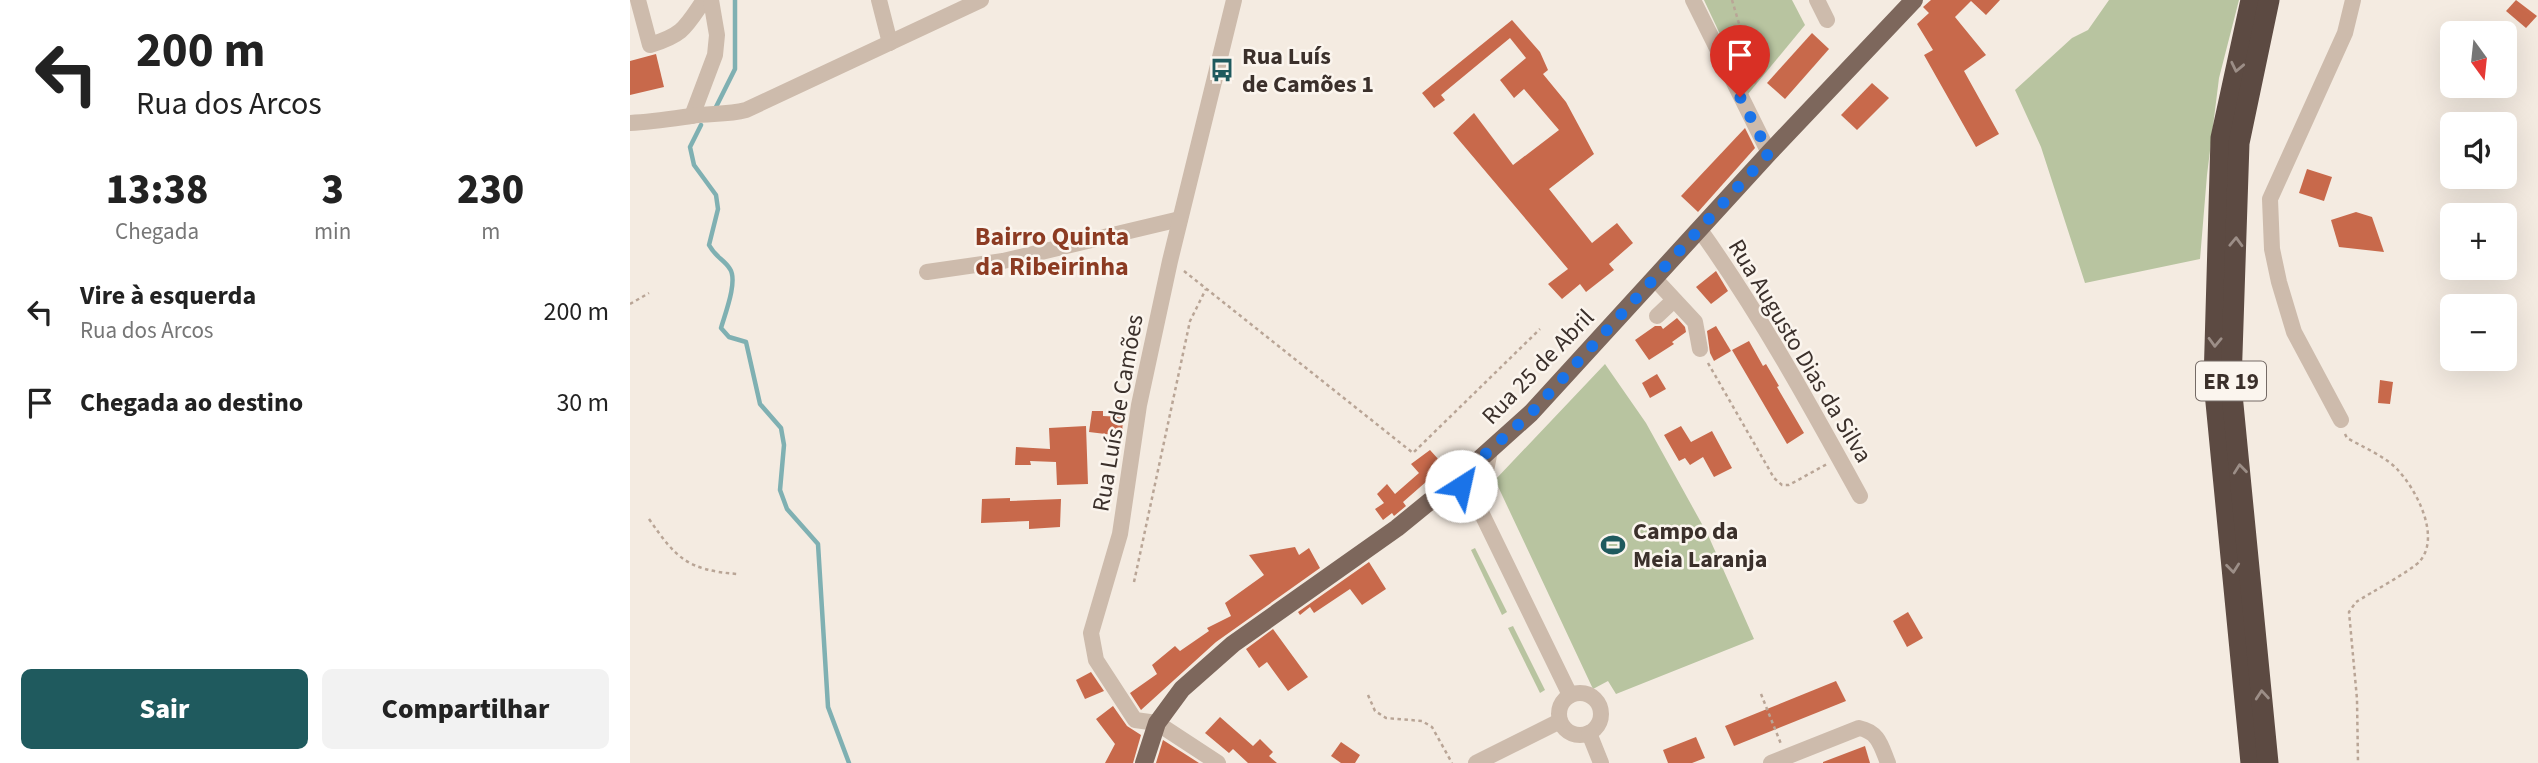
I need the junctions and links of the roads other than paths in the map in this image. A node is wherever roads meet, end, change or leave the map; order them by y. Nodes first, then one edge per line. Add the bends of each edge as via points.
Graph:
1 (638, 0) edge
2 (704, 0) edge
3 (711, 0) edge
4 (879, 0) edge
5 (981, 0) edge
6 (1234, 0) edge
7 (1693, 0) edge
8 (1817, 0) edge
9 (1914, 0) edge
10 (2251, 0) edge
11 (2269, 0) edge
12 (2353, 0) edge
13 (1827, 20) dead end
14 (890, 43) junction
15 (692, 116) junction
16 (630, 123) edge
17 (1769, 153) junction
18 (1180, 219) junction
19 (1700, 230) junction
20 (927, 272) dead end
21 (1655, 279) junction
22 (1674, 300) junction
23 (1657, 316) dead end
24 (1700, 349) road end
25 (2341, 421) road end
26 (1490, 450) junction
27 (1462, 475) junction
28 (1860, 496) dead end
29 (1462, 499) junction
30 (1428, 503) junction
31 (1479, 504) junction
32 (1570, 695) junction
33 (1560, 721) junction
34 (1157, 723) junction
35 (1589, 733) junction
36 (1779, 760) edge
37 (1143, 763) edge
38 (1218, 763) edge
39 (1476, 763) edge
40 (1601, 763) edge
41 (1888, 763) edge
42 (2251, 763) edge
43 (2268, 763) edge

1 - 2 street via 650,45 673,38
3 - 15 street via 715,55
4 - 14 street
5 - 14 street
6 - 18 street, Rua Luís de Camões
7 - 17 street
8 - 13 street
9 - 17 main road, Rua 25 de Abril
10 -> 42 highway, ER 19 via 2221,138 2214,382
43 -> 11 highway, ER 19 via 2231,384 2239,143
12 - 25 street via 2345,33 2270,200 2272,249 2294,332
14 - 15 street via 746,110
15 - 16 street
17 - 19 main road, Rua 25 de Abril
18 - 20 street via 1003,261
18 - 34 street, Rua Luís de Camões via 1139,405 1120,534 1091,633 1096,660 1135,720
19 - 21 main road, Rua 25 de Abril
19 - 28 street, Rua Augusto Dias da Silva via 1740,286
21 - 22 street
21 - 26 main road, Rua 25 de Abril via 1531,413
22 - 23 street
22 - 24 street via 1695,323
26 - 27 main road, Rua 25 de Abril
26 - 31 street
27 - 29 street
27 - 30 main road, Rua 25 de Abril
27 - 31 street via 1469,479
29 - 30 street
29 - 31 street
30 - 34 main road, Rua 25 de Abril via 1233,644 1182,689
31 - 32 street
32 - 33 street via 1561,706
32 - 35 street via 1587,694 1598,703 1599,725
33 - 35 street via 1572,733
33 - 39 street
34 - 37 main road, Rua 25 de Abril
34 - 38 street, Rua Luís de Camões
35 - 40 street
36 - 41 street via 1859,728 1878,737

